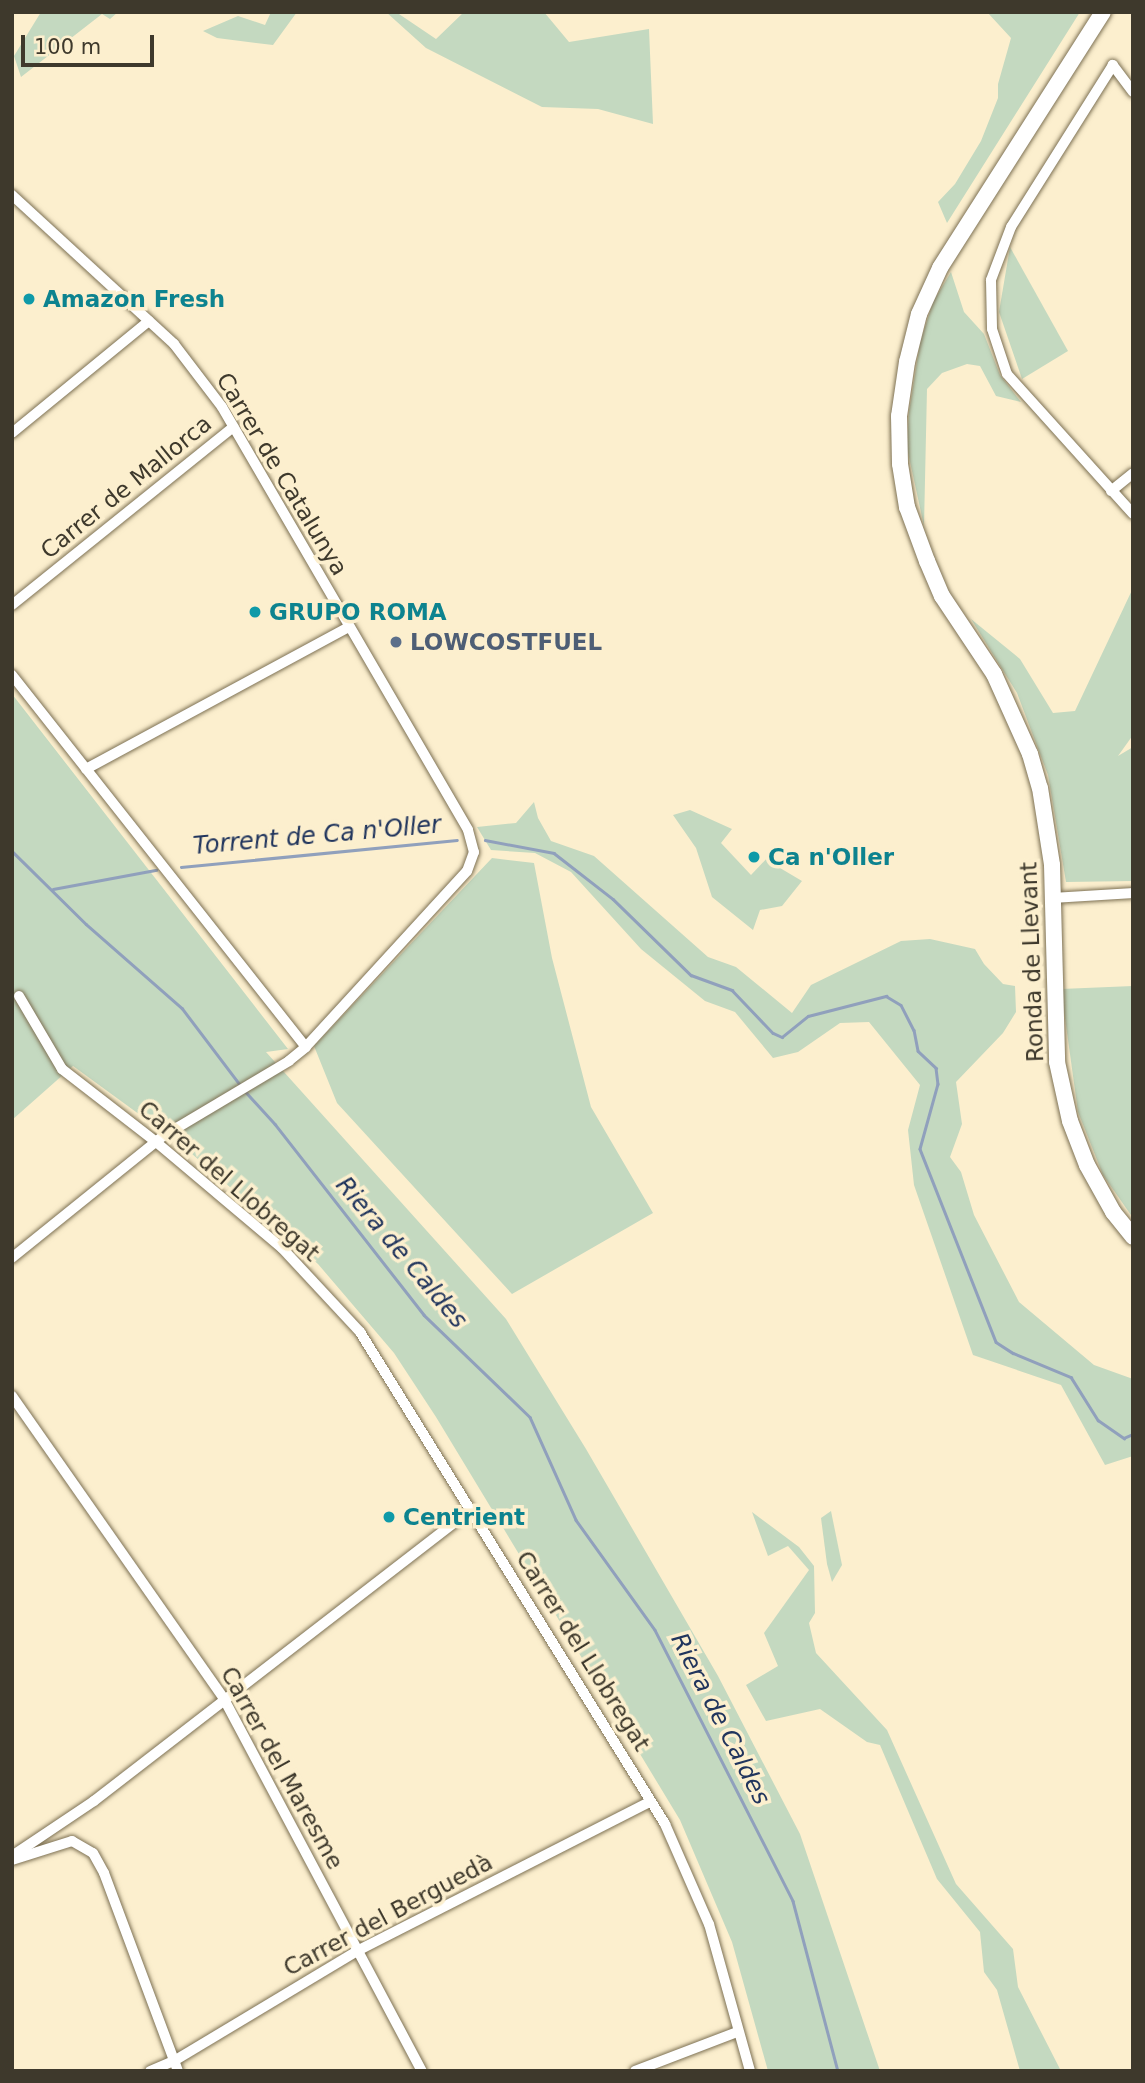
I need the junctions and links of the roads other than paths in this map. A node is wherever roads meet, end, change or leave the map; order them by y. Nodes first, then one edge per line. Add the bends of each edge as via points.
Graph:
1 (1103, 12) edge
2 (1133, 92) edge
3 (12, 195) edge
4 (149, 321) junction
5 (233, 427) junction
6 (12, 433) edge
7 (1133, 472) edge
8 (1111, 491) junction
9 (1133, 514) edge
10 (12, 605) edge
11 (349, 627) junction
12 (12, 675) edge
13 (86, 769) junction
14 (1133, 893) edge
15 (1053, 898) junction
16 (19, 996) dead end
17 (306, 1047) junction
18 (156, 1142) junction
19 (1133, 1237) edge
20 (12, 1258) edge
21 (12, 1396) edge
22 (470, 1510) junction
23 (224, 1699) junction
24 (650, 1802) junction
25 (12, 1858) edge
26 (359, 1950) junction
27 (737, 2032) junction
28 (176, 2066) edge
29 (150, 2071) edge
30 (422, 2071) edge
31 (635, 2071) edge
32 (750, 2071) edge

1 - 15 main road, Ronda de Llevant via 940,268 919,314 899,416 907,507 927,561 942,596 994,674 1030,754 1042,801
2 - 8 street via 1113,65 1011,227 991,280 992,329 1007,374
3 - 4 street, Carrer de Catalunya
4 - 5 street, Carrer de Catalunya via 174,344
4 - 6 street
5 - 10 street, Carrer de Mallorca
5 - 11 street, Carrer de Catalunya
7 - 8 street
8 - 9 street
11 - 13 street
11 - 17 street, Carrer de Catalunya via 468,830 474,852 467,871
12 - 13 street
13 - 17 street
14 - 15 street
15 - 19 main road, Ronda de Llevant via 1057,1062 1070,1121 1087,1166 1113,1213
16 - 18 street, Carrer del Llobregat via 62,1069
17 - 18 street, Carrer de Catalunya
18 - 20 street, Carrer de Catalunya
18 - 22 street, Carrer del Llobregat via 282,1248 360,1332
21 - 23 street, Carrer del Maresme
22 - 23 street
22 - 24 street, Carrer del Llobregat
23 - 25 street via 94,1801
23 - 26 street, Carrer del Maresme
24 - 26 street, Carrer del Berguedà
24 - 27 street, Carrer del Llobregat via 665,1824 709,1924
25 - 28 street via 72,1841 93,1853
26 - 28 street, Carrer del Berguedà
26 - 30 street, Carrer del Maresme
27 - 31 street
27 - 32 street, Carrer del Llobregat
28 - 29 street, Carrer del Berguedà

